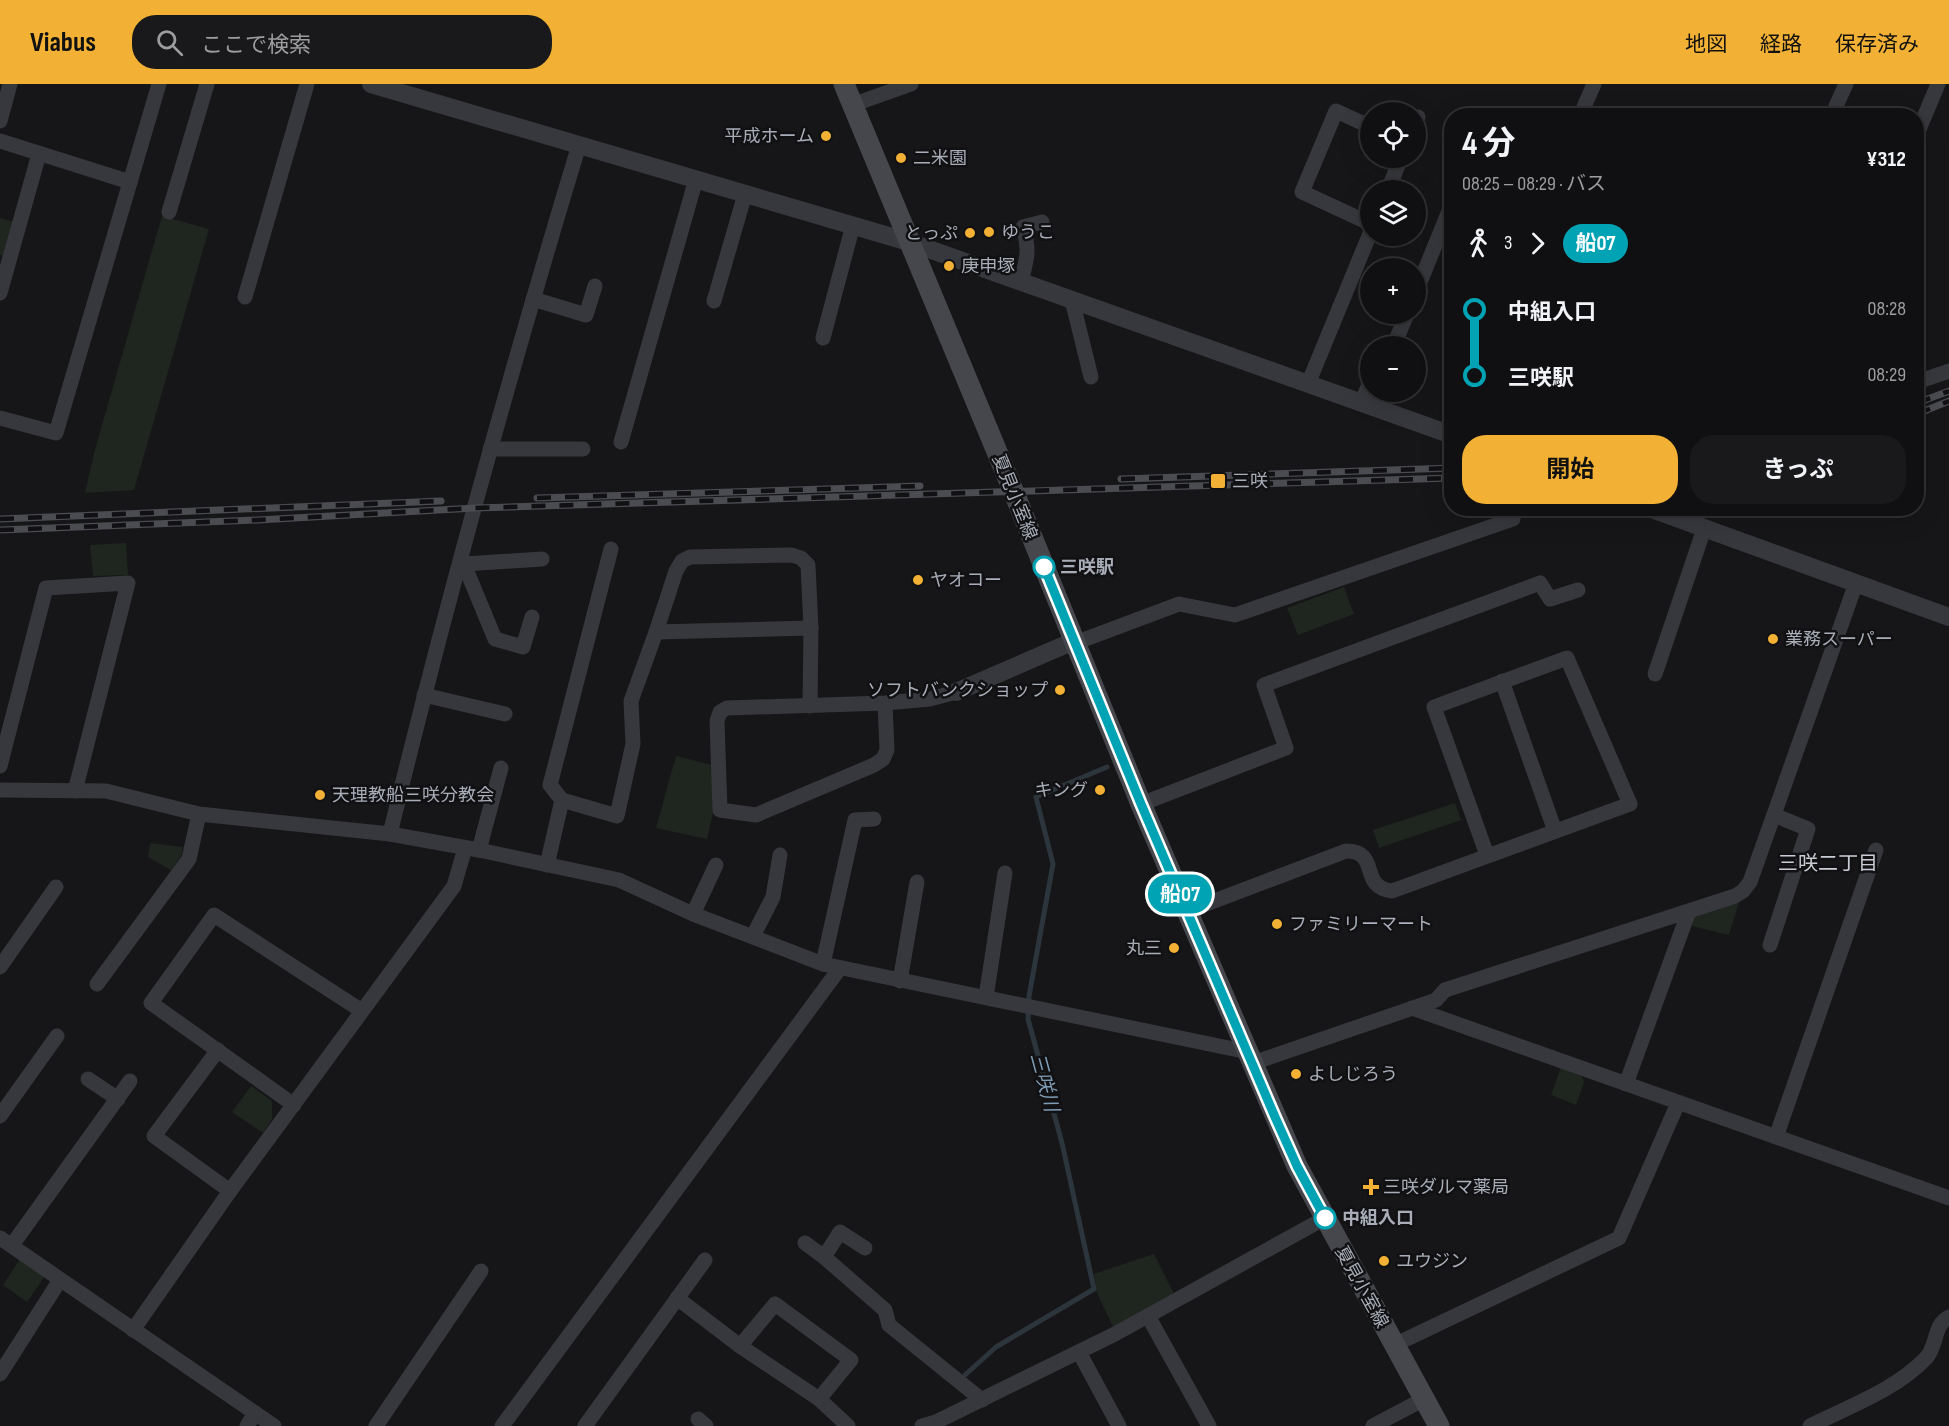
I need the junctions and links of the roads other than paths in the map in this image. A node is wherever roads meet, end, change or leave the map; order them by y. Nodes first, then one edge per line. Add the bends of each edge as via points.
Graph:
1 (10, 84) edge
2 (159, 84) edge
3 (207, 84) edge
4 (307, 84) edge
5 (371, 84) edge
6 (844, 84) edge
7 (911, 84) edge
8 (1594, 84) edge
9 (1846, 84) edge
10 (1938, 84) edge
11 (852, 105) junction
12 (1836, 106) dead end
13 (1584, 108) edge
14 (1924, 117) edge
15 (0, 121) edge
16 (1360, 122) edge
17 (0, 141) edge
18 (579, 145) junction
19 (39, 154) junction
20 (696, 179) junction
21 (130, 182) junction
22 (745, 194) junction
23 (169, 212) dead end
24 (1360, 219) edge
25 (1042, 222) dead end
26 (1444, 223) edge
27 (853, 225) junction
28 (909, 242) junction
29 (1365, 246) edge
30 (1426, 267) edge
31 (1021, 282) junction
32 (596, 286) dead end
33 (0, 292) edge
34 (245, 297) dead end
35 (532, 298) junction
36 (1072, 300) junction
37 (714, 301) dead end
38 (823, 338) dead end
39 (1949, 371) edge
40 (1091, 377) dead end
41 (1924, 380) edge
42 (1308, 384) junction
43 (1361, 403) joint
44 (0, 418) edge
45 (1444, 432) edge
46 (621, 442) dead end
47 (490, 449) junction
48 (583, 450) dead end
49 (1670, 516) edge
50 (1513, 519) dead end
51 (1704, 529) junction
52 (611, 549) dead end
53 (542, 559) dead end
54 (463, 560) junction
55 (1856, 584) junction
56 (1578, 590) dead end
57 (532, 617) dead end
58 (1949, 617) edge
59 (811, 628) junction
60 (656, 632) junction
61 (1075, 642) junction
62 (1654, 674) dead end
63 (1502, 681) junction
64 (956, 692) joint
65 (424, 695) junction
66 (885, 703) junction
67 (810, 706) junction
68 (505, 714) dead end
69 (0, 766) edge
70 (501, 768) dead end
71 (0, 790) edge
72 (75, 791) junction
73 (562, 800) junction
74 (1141, 804) junction
75 (199, 814) junction
76 (1774, 815) junction
77 (874, 819) dead end
78 (1555, 831) junction
79 (390, 834) junction
80 (472, 849) junction
81 (1875, 850) dead end
82 (780, 855) dead end
83 (1487, 855) junction
84 (548, 865) junction
85 (716, 865) dead end
86 (1005, 873) dead end
87 (917, 882) dead end
88 (56, 887) dead end
89 (1188, 911) junction
90 (1689, 911) junction
91 (693, 914) junction
92 (753, 936) junction
93 (1770, 945) dead end
94 (823, 964) junction
95 (0, 967) edge
96 (840, 968) junction
97 (900, 981) junction
98 (97, 984) dead end
99 (986, 997) junction
100 (1412, 1008) junction
101 (362, 1011) junction
102 (57, 1036) dead end
103 (218, 1050) junction
104 (1251, 1058) junction
105 (88, 1079) dead end
106 (130, 1081) dead end
107 (1626, 1084) junction
108 (118, 1099) junction
109 (1678, 1103) junction
110 (294, 1105) junction
111 (0, 1116) edge
112 (1776, 1137) junction
113 (230, 1191) junction
114 (1948, 1195) edge
115 (1325, 1218) junction
116 (6, 1242) edge
117 (805, 1243) dead end
118 (866, 1248) dead end
119 (824, 1257) junction
120 (705, 1260) dead end
121 (481, 1271) dead end
122 (60, 1280) junction
123 (677, 1298) junction
124 (1148, 1316) junction
125 (1949, 1317) edge
126 (134, 1330) junction
127 (1394, 1345) junction
128 (740, 1346) junction
129 (1079, 1352) junction
130 (0, 1374) edge
131 (819, 1399) junction
132 (1424, 1399) junction
133 (982, 1400) junction
134 (251, 1420) edge
135 (274, 1426) edge
136 (376, 1426) edge
137 (502, 1426) edge
138 (585, 1426) edge
139 (848, 1426) edge
140 (922, 1426) edge
141 (1119, 1426) edge
142 (1209, 1426) edge
143 (1373, 1426) edge
144 (1439, 1426) edge
145 (1810, 1426) edge

1 - 15 street
2 - 21 street
3 - 23 street
4 - 34 street
5 - 18 street
6 - 11 main road, 夏見小室線
7 - 11 street
8 - 13 street
9 - 12 street
10 - 14 street
11 - 28 main road, 夏見小室線
16 - 24 street via 1336,111 1302,192
17 - 19 street
18 - 20 street
18 - 35 street
19 - 21 street
19 - 33 street
20 - 22 street
20 - 46 street
21 - 44 street via 56,433
22 - 27 street
22 - 37 street
25 - 31 street via 1023,227 1028,245
26 - 30 street
27 - 28 street
27 - 38 street
28 - 31 street
28 - 61 main road, 夏見小室線
29 - 42 street
31 - 36 street
32 - 35 street via 586,315
35 - 47 street
36 - 40 street
36 - 42 street
39 - 41 street
42 - 43 street
43 - 45 street
47 - 48 street
47 - 54 street
49 - 51 street
50 - 61 street via 1235,615 1179,604
51 - 55 street
51 - 62 street
52 - 73 street via 550,785
53 - 54 street
54 - 57 street via 495,639 523,647
54 - 65 street
55 - 58 street
55 - 76 street
56 - 74 street via 1550,599 1540,583 1263,685 1286,748
59 - 60 street
59 - 60 street via 808,565 801,558 690,557 676,571
59 - 67 street
60 - 73 street via 631,700 633,744 617,816
61 - 64 street
61 - 74 main road, 夏見小室線
63 - 78 street
63 - 78 street via 1567,658 1630,804
63 - 83 street via 1434,707
64 - 66 street
65 - 68 street
65 - 79 street
66 - 67 street
66 - 67 street via 887,750 874,765 756,815 720,810 720,712 727,708
69 - 72 street via 46,588 128,584
70 - 80 street
71 - 72 street
72 - 75 street via 106,791
73 - 84 street
74 - 89 main road, 夏見小室線
75 - 79 street
75 - 98 street via 189,859
76 - 90 street via 1750,882 1743,891
76 - 93 street via 1808,829
77 - 94 street via 855,820
78 - 83 street
79 - 80 street
80 - 84 street
80 - 101 street via 454,886
81 - 112 street
82 - 92 street via 772,897
83 - 89 street via 1392,891 1377,886 1361,853 1346,851
84 - 91 street via 619,880
85 - 91 street
86 - 99 street
87 - 97 street
88 - 95 street
89 - 104 main road, 夏見小室線
90 - 100 street via 1445,990 1436,1000
90 - 107 street
91 - 92 street
92 - 94 street
94 - 96 street
96 - 97 street
96 - 137 street
97 - 99 street
99 - 104 street
100 - 104 street
100 - 107 street
101 - 103 street via 214,915 151,1003
101 - 110 street
102 - 111 street
103 - 110 street
103 - 113 street via 154,1136
104 - 115 main road, 夏見小室線 via 1297,1166
105 - 108 street
106 - 108 street
107 - 109 street
108 - 116 street
109 - 112 street
109 - 127 street via 1619,1238
110 - 113 street
112 - 114 street
113 - 126 street
115 - 124 street
115 - 127 main road, 夏見小室線
116 - 122 street
117 - 119 street
118 - 119 street via 840,1232
119 - 133 street via 885,1310 889,1325
120 - 123 street
121 - 136 street
122 - 126 street
122 - 130 street
123 - 128 street
123 - 138 street
124 - 129 street
124 - 142 street
125 - 145 street via 1941,1322 1929,1355 1900,1381
126 - 134 street
127 - 132 main road, 夏見小室線
128 - 131 street
128 - 131 street via 775,1304 850,1360
129 - 133 street
129 - 141 street
131 - 139 street
132 - 143 street
132 - 144 main road, 夏見小室線
133 - 140 street
134 - 135 street

